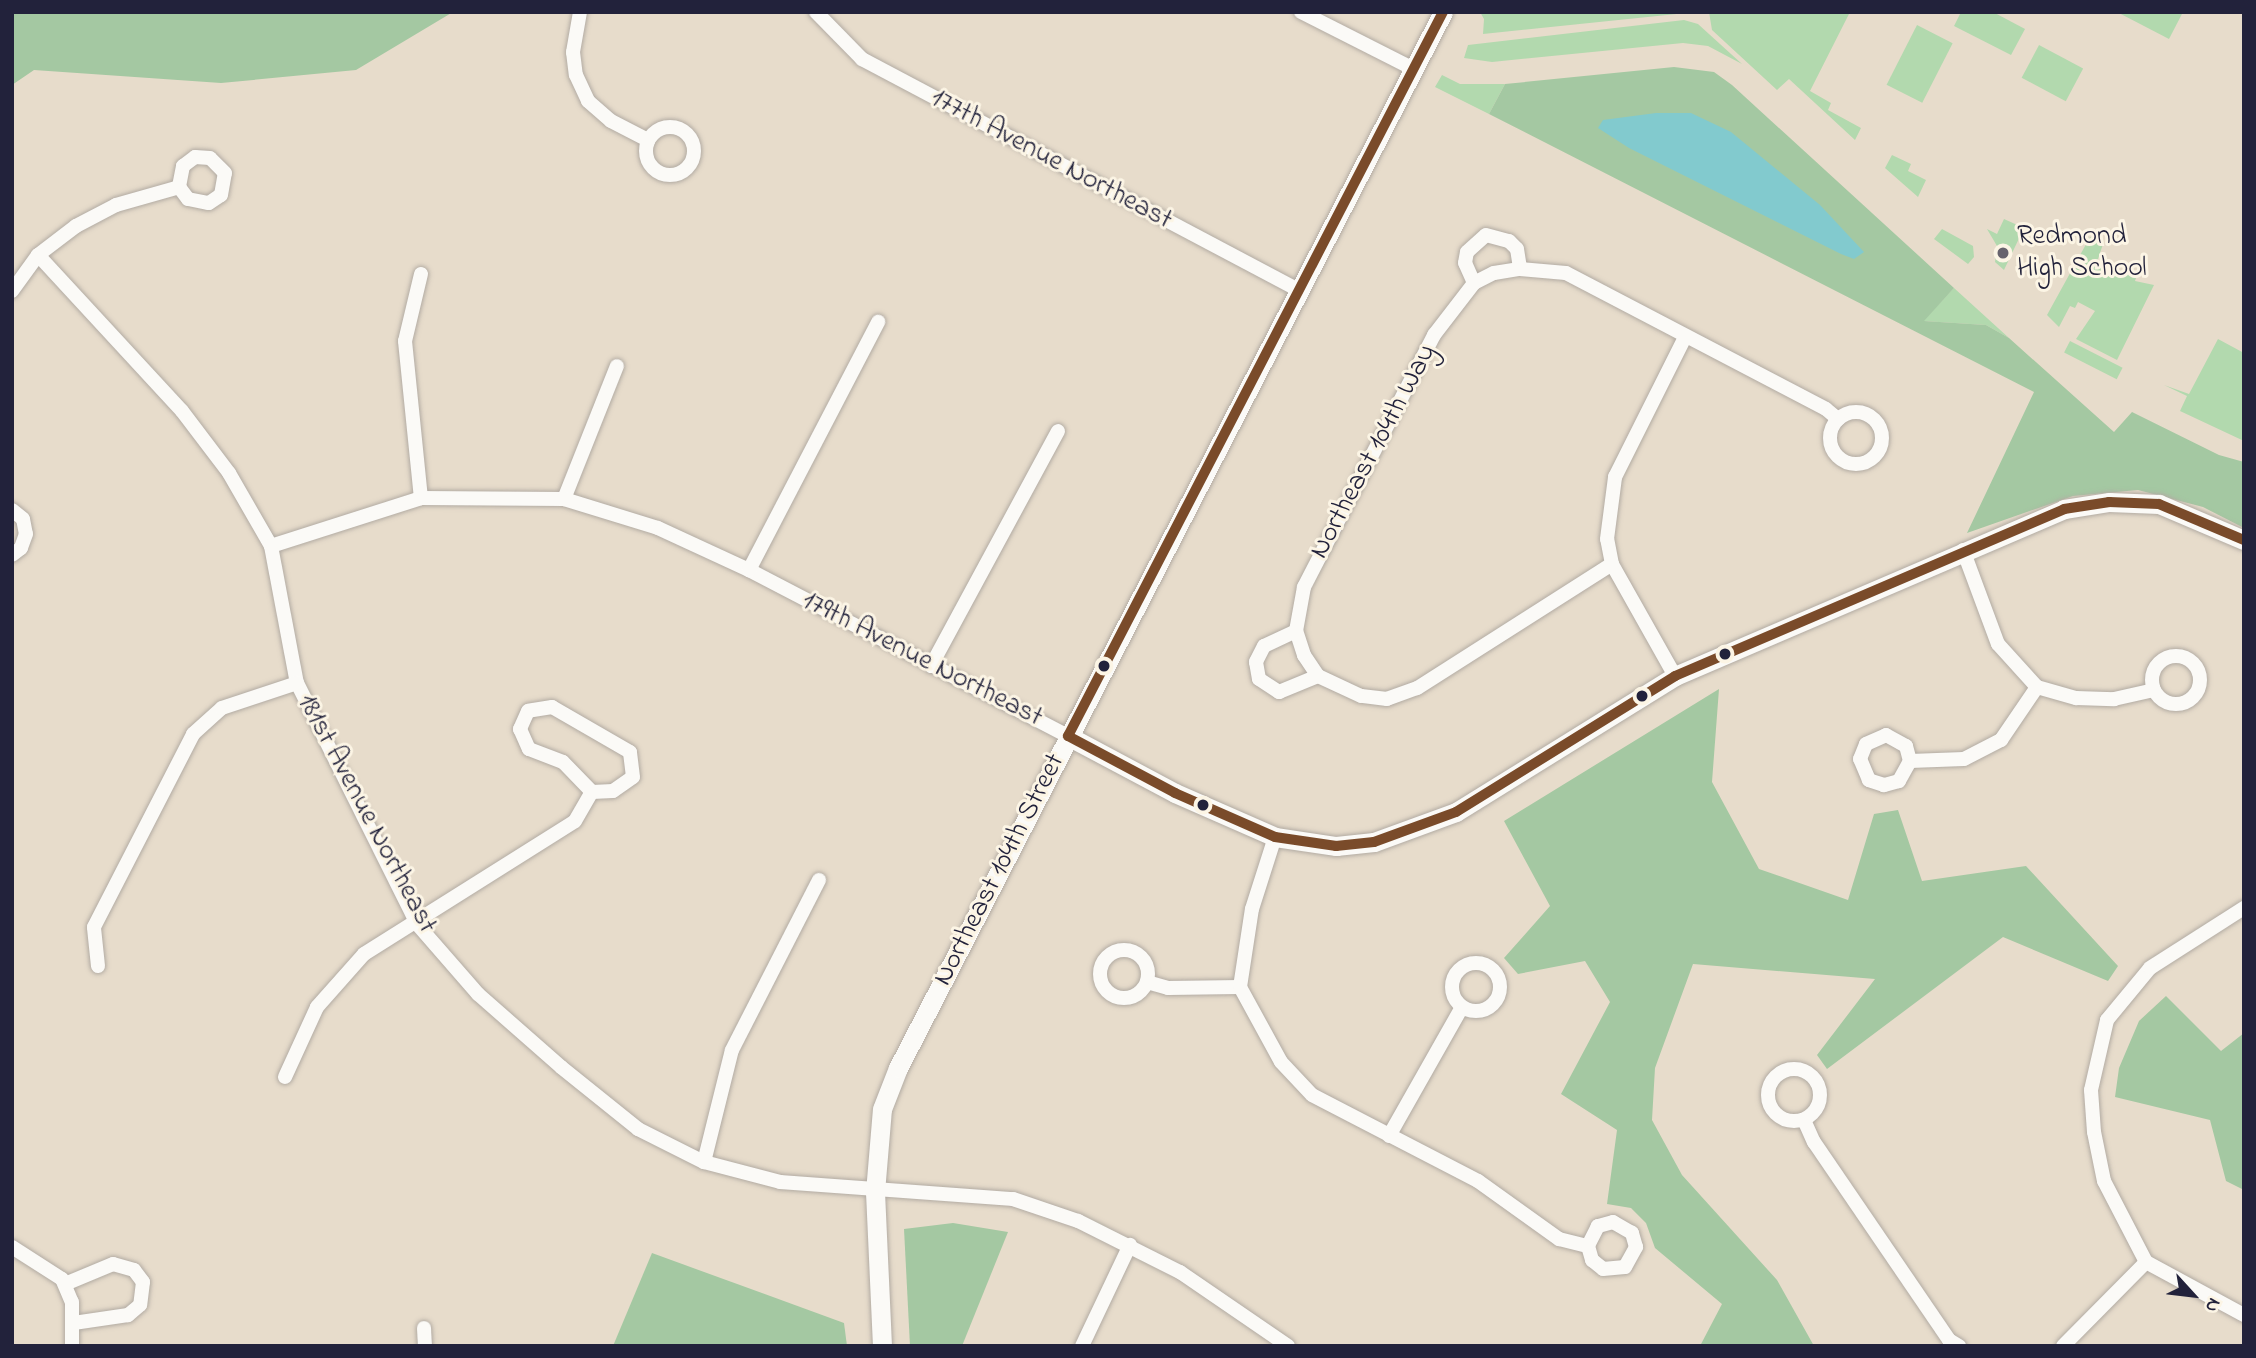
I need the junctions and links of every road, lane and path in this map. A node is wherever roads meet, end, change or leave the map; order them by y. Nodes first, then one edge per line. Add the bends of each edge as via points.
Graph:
1 (580, 12) edge
2 (816, 12) edge
3 (1301, 12) edge
4 (1443, 12) edge
5 (1414, 69) junction
6 (649, 140) dead end
7 (179, 187) dead end
8 (38, 255) junction
9 (1520, 269) junction
10 (421, 274) dead end
11 (1474, 283) junction
12 (1298, 290) junction
13 (12, 291) edge
14 (878, 322) dead end
15 (1685, 337) junction
16 (617, 366) dead end
17 (1838, 419) dead end
18 (1058, 431) dead end
19 (421, 498) junction
20 (564, 499) junction
21 (12, 510) edge
22 (2244, 540) edge
23 (271, 545) junction
24 (1963, 550) junction
25 (12, 555) edge
26 (1612, 564) junction
27 (748, 570) junction
28 (1296, 631) junction
29 (931, 666) junction
30 (1318, 676) junction
31 (1675, 676) junction
32 (297, 683) junction
33 (2037, 687) junction
34 (2154, 691) dead end
35 (1068, 736) junction
36 (1910, 761) dead end
37 (592, 792) junction
38 (1275, 837) junction
39 (819, 880) dead end
40 (2244, 908) edge
41 (417, 924) junction
42 (98, 966) dead end
43 (1147, 982) dead end
44 (1240, 987) junction
45 (1462, 1007) dead end
46 (285, 1077) dead end
47 (1804, 1120) dead end
48 (1389, 1136) junction
49 (704, 1162) junction
50 (875, 1192) junction
51 (1129, 1245) junction
52 (1588, 1246) dead end
53 (12, 1247) edge
54 (2146, 1262) junction
55 (65, 1284) junction
56 (2244, 1315) edge
57 (74, 1323) junction
58 (424, 1328) dead end
59 (72, 1346) edge
60 (425, 1346) edge
61 (882, 1346) edge
62 (1082, 1346) edge
63 (1288, 1346) edge
64 (1959, 1346) edge
65 (2063, 1346) edge

1 - 6 street via 573,52 576,75 588,101 611,121
2 - 12 street, 177th Avenue Northeast via 862,59
3 - 5 street
4 - 5 street, Northeast 104th Street
5 - 12 street, Northeast 104th Street
7 - 8 street via 116,205 76,226
8 - 13 street
8 - 23 street, 181st Avenue Northeast via 182,411 229,473
9 - 11 street, Northeast 104th Way
9 - 11 street via 1517,249 1499,236 1486,235 1467,252 1465,263
9 - 15 street, Northeast 104th Way via 1566,273
10 - 19 street via 405,341
11 - 28 street, Northeast 104th Way via 1434,335 1304,587
12 - 35 street, Northeast 104th Street
14 - 27 street
15 - 17 street, Northeast 104th Way
15 - 26 street via 1615,477 1606,539
16 - 20 street
18 - 29 street
19 - 20 street, 179th Avenue Northeast
19 - 23 street, 179th Avenue Northeast
20 - 27 street, 179th Avenue Northeast via 658,528
21 - 25 street via 23,519 26,534 21,548
22 - 24 street, 179th Avenue Northeast via 2159,504 2109,502 2064,509
23 - 32 street, 181st Avenue Northeast
24 - 31 street, 179th Avenue Northeast
24 - 33 street via 1998,644
26 - 30 street via 1418,688 1387,699 1361,696
26 - 31 street
27 - 29 street, 179th Avenue Northeast
28 - 30 street, Northeast 104th Way
28 - 30 street via 1264,646 1256,662 1259,679 1279,692
29 - 35 street, 179th Avenue Northeast
31 - 38 street, 179th Avenue Northeast via 1455,812 1407,832 1336,846
32 - 41 street, 181st Avenue Northeast
32 - 42 street via 222,708 193,734 94,928
33 - 34 street via 2076,698 2114,699
33 - 36 street via 2001,740 1964,759
35 - 38 street, 179th Avenue Northeast via 1175,793
35 - 50 street, Northeast 104th Street via 898,1068 882,1109
37 - 37 street via 563,762 529,749 520,729 528,710 552,707 629,752 633,777 613,791
37 - 41 street via 575,821
38 - 44 street via 1252,909
39 - 49 street via 732,1049
40 - 54 street via 2150,968 2107,1020 2097,1051 2091,1090 2104,1181
41 - 46 street via 364,954 338,979 317,1006
41 - 49 street, 181st Avenue Northeast via 478,994 561,1067 638,1129
43 - 44 street via 1168,988
44 - 48 street via 1281,1062 1312,1095
45 - 48 street
47 - 64 street via 1821,1153 1949,1340
48 - 52 street via 1478,1181 1559,1239
49 - 50 street, 181st Avenue Northeast via 780,1182
50 - 51 street, 181st Avenue Northeast via 952,1191 1013,1199
50 - 61 street, Northeast 104th Street
51 - 62 street
51 - 63 street, 181st Avenue Northeast via 1180,1272
53 - 55 street via 41,1262
54 - 56 street
54 - 65 street
55 - 57 street
55 - 57 street via 113,1264 134,1270 143,1282 140,1305 128,1315
57 - 59 street
58 - 60 street

